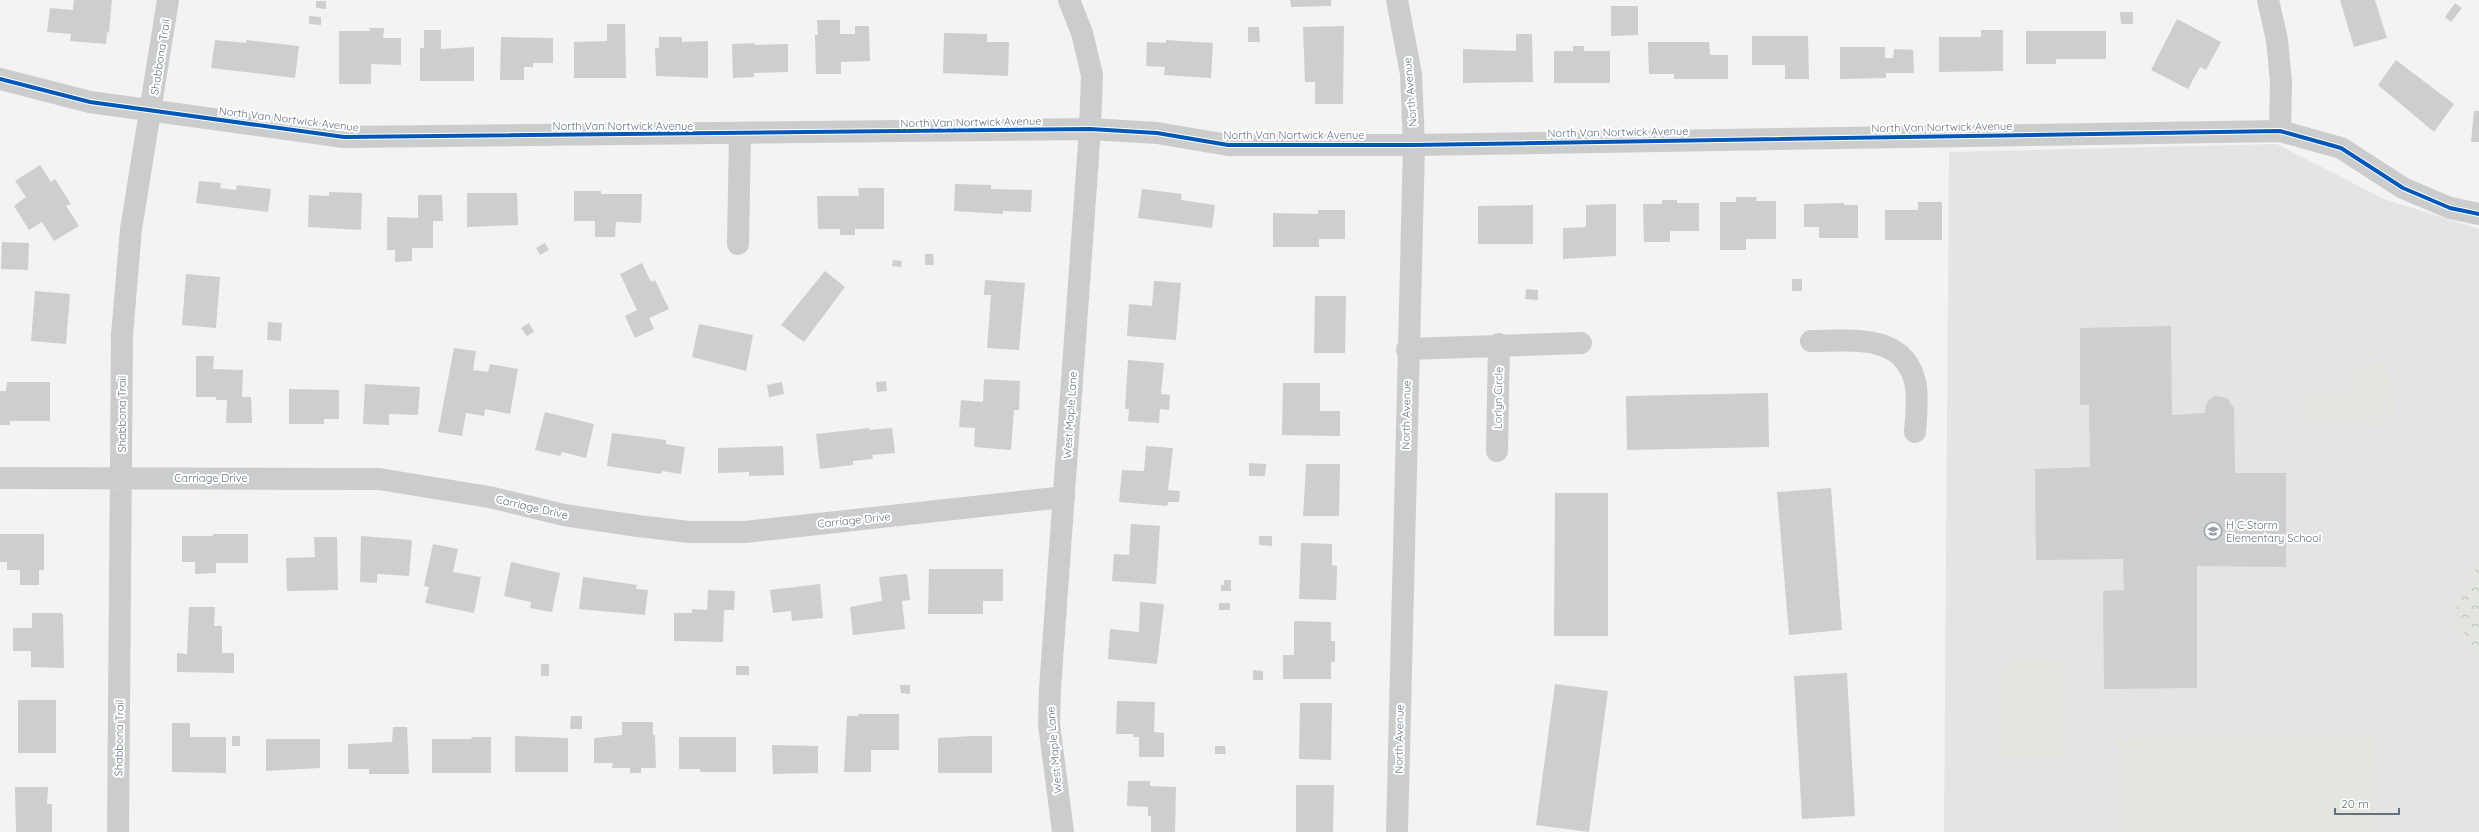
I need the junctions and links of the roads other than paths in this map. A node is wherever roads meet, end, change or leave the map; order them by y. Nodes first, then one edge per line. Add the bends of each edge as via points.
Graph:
1 (168, 0) edge
2 (1069, 0) edge
3 (1397, 0) edge
4 (2268, 0) edge
5 (0, 80) edge
6 (152, 110) junction
7 (1090, 129) junction
8 (2280, 131) junction
9 (740, 134) junction
10 (1414, 145) junction
11 (2479, 214) edge
12 (738, 244) dead end
13 (1811, 341) dead end
14 (1581, 343) dead end
15 (1499, 344) junction
16 (1407, 349) junction
17 (1915, 432) dead end
18 (1497, 452) dead end
19 (0, 478) edge
20 (122, 478) junction
21 (1064, 497) junction
22 (118, 832) edge
23 (1063, 832) edge
24 (1397, 832) edge

1 - 6 street, Shabbona Trail
2 - 7 street, West Maple Lane via 1082,33 1092,75
3 - 10 street, North Avenue via 1411,74
4 - 8 street via 2277,40
5 - 6 street, North Van Nortwick Avenue via 90,102
6 - 9 street, North Van Nortwick Avenue via 344,137
6 - 20 street, Shabbona Trail via 146,130 131,229 123,327
7 - 9 street, North Van Nortwick Avenue
7 - 10 street, North Van Nortwick Avenue via 1157,133 1228,146
7 - 21 street, West Maple Lane
8 - 10 street, North Van Nortwick Avenue
8 - 11 street, North Van Nortwick Avenue via 2341,148 2403,188 2450,208
9 - 12 street
10 - 16 street, North Avenue
13 - 17 street via 1868,340 1888,346 1911,369 1916,388
14 - 15 street
15 - 16 street
15 - 18 street, Lorlyn Circle
16 - 24 street, North Avenue
19 - 20 street, Carriage Drive
20 - 21 street, Carriage Drive via 379,479 490,497 564,515 689,532 745,532
20 - 22 street, Shabbona Trail
21 - 23 street, West Maple Lane via 1049,717

